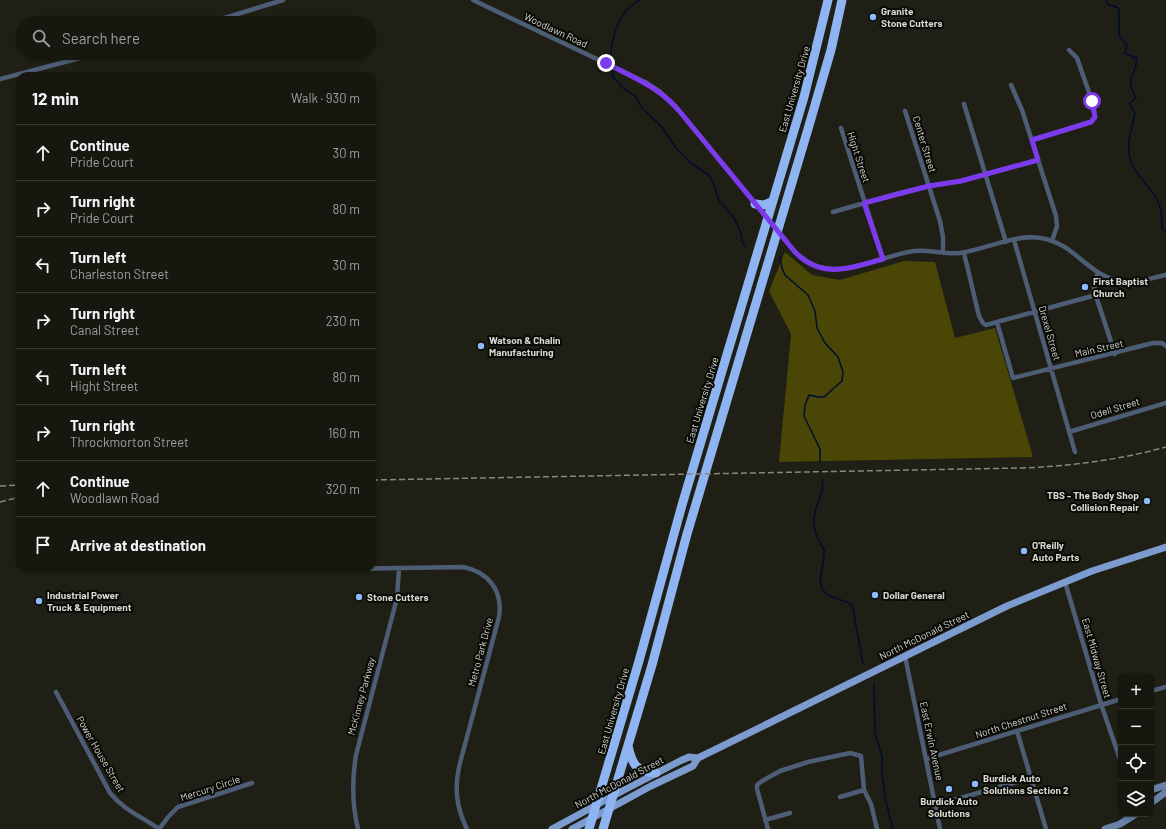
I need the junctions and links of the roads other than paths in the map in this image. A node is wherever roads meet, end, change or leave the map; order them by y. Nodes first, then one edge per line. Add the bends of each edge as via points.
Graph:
1 (283, 0) edge
2 (472, 0) edge
3 (828, 0) edge
4 (842, 0) edge
5 (231, 16) edge
6 (1069, 50) dead end
7 (71, 60) edge
8 (24, 72) edge
9 (16, 74) edge
10 (0, 78) edge
11 (1011, 86) dead end
12 (964, 104) dead end
13 (905, 111) dead end
14 (796, 125) junction
15 (841, 128) dead end
16 (808, 129) junction
17 (1032, 140) junction
18 (1038, 160) junction
19 (984, 174) junction
20 (929, 186) junction
21 (774, 201) junction
22 (864, 203) junction
23 (755, 204) junction
24 (833, 212) dead end
25 (768, 220) junction
26 (778, 231) junction
27 (1014, 240) junction
28 (1052, 241) junction
29 (1006, 242) junction
30 (943, 252) junction
31 (964, 253) junction
32 (883, 259) junction
33 (1098, 274) junction
34 (1166, 275) edge
35 (1096, 295) junction
36 (1035, 312) junction
37 (997, 322) junction
38 (733, 337) junction
39 (745, 341) junction
40 (1166, 346) edge
41 (1114, 354) junction
42 (1050, 368) junction
43 (1166, 403) edge
44 (1069, 432) junction
45 (1075, 452) dead end
46 (1166, 547) edge
47 (376, 568) edge
48 (399, 568) junction
49 (1066, 582) junction
50 (904, 656) junction
51 (639, 661) junction
52 (652, 665) junction
53 (1166, 687) edge
54 (1154, 690) edge
55 (56, 692) dead end
56 (1118, 700) edge
57 (1101, 704) junction
58 (1017, 730) junction
59 (628, 745) junction
60 (1118, 753) edge
61 (698, 758) junction
62 (926, 759) junction
63 (656, 773) junction
64 (1031, 778) junction
65 (252, 783) dead end
66 (1166, 785) edge
67 (1154, 789) edge
68 (864, 790) junction
69 (1166, 792) edge
70 (612, 796) junction
71 (840, 797) dead end
72 (1154, 801) edge
73 (596, 805) junction
74 (936, 805) junction
75 (608, 809) junction
76 (790, 813) dead end
77 (1131, 817) edge
78 (592, 818) junction
79 (765, 820) junction
80 (159, 829) edge
81 (358, 829) edge
82 (467, 829) edge
83 (552, 829) edge
84 (572, 829) edge
85 (589, 829) edge
86 (603, 829) edge
87 (768, 829) edge
88 (876, 829) edge
89 (940, 829) edge
90 (1046, 829) edge
91 (1105, 829) edge

1 - 5 street
2 - 23 street, Woodlawn Road via 659,91 681,113
3 - 14 highway, East University Drive
4 - 16 highway
6 - 17 street via 1077,58 1095,117 1091,122
7 - 8 street
9 - 10 street
11 - 17 street
12 - 19 street
13 - 20 street, Center Street
14 - 16 highway
14 - 21 highway, East University Drive
15 - 22 street, Hight Street
16 - 26 highway
17 - 18 street
18 - 19 street
18 - 28 street via 1057,220
19 - 20 street via 953,183
19 - 29 street
20 - 22 street
20 - 30 street, Center Street via 941,226
21 - 23 highway via 764,205
21 - 25 highway, East University Drive
22 - 24 street
22 - 32 street, Hight Street
23 - 25 street, Woodlawn Road
25 - 26 street, Woodlawn Road
25 - 38 highway, East University Drive
26 - 32 street, Woodlawn Road via 798,255 822,268 843,270
26 - 39 highway
27 - 28 street, Woodlawn Road via 1033,237
27 - 29 street, Woodlawn Road
27 - 36 street, Drexel Street
28 - 33 street, Woodlawn Road via 1068,249
29 - 31 street, Woodlawn Road
30 - 31 street, Woodlawn Road
30 - 32 street, Woodlawn Road via 913,252
31 - 37 street via 980,320 986,325
33 - 34 street via 1131,282
33 - 35 street via 1094,285
35 - 36 street
35 - 41 street
36 - 37 street
36 - 42 street, Drexel Street
37 - 42 street, Main Street via 1013,378
38 - 39 highway
38 - 51 highway, East University Drive via 671,540
39 - 52 highway via 687,534
40 - 41 street, Main Street via 1153,344
41 - 42 street, Main Street
42 - 44 street, Drexel Street
43 - 44 street, Odell Street
44 - 45 street, Drexel Street
46 - 49 main road, North McDonald Street
47 - 48 street, Metro Park Drive
48 - 81 street, McKinney Parkway via 397,595 356,755 353,801
48 - 82 street, Metro Park Drive via 468,568 488,579 499,597 498,617 458,774 457,800
49 - 50 main road, North McDonald Street via 987,615
49 - 57 street, East Midway Street
50 - 61 main road, North McDonald Street
50 - 62 street, East Erwin Avenue
51 - 52 highway
51 - 73 highway, East University Drive
52 - 59 highway
53 - 54 street
55 - 80 street, Power House Street via 110,793 130,812
56 - 57 street, North Chestnut Street
57 - 58 street, North Chestnut Street
57 - 60 street, East Midway Street
58 - 62 street, North Chestnut Street
58 - 64 street
59 - 63 highway via 635,766 646,772
59 - 70 highway
61 - 63 main road, North McDonald Street via 689,757
61 - 75 main road, North McDonald Street via 693,766
62 - 74 street, East Erwin Avenue
63 - 70 main road, North McDonald Street
64 - 74 street
64 - 90 street
65 - 80 street, Mercury Circle via 178,807
66 - 67 street
68 - 71 street
68 - 79 street via 861,756 850,753 808,762 780,771 757,785
68 - 88 street via 871,804
69 - 72 street
70 - 73 main road, North McDonald Street
70 - 75 highway
73 - 78 highway, East University Drive
73 - 83 main road, North McDonald Street
74 - 89 street, East Erwin Avenue
75 - 78 main road, North McDonald Street
75 - 86 highway
76 - 79 street
77 - 91 street
78 - 84 main road, North McDonald Street
78 - 85 highway, East University Drive
79 - 87 street

